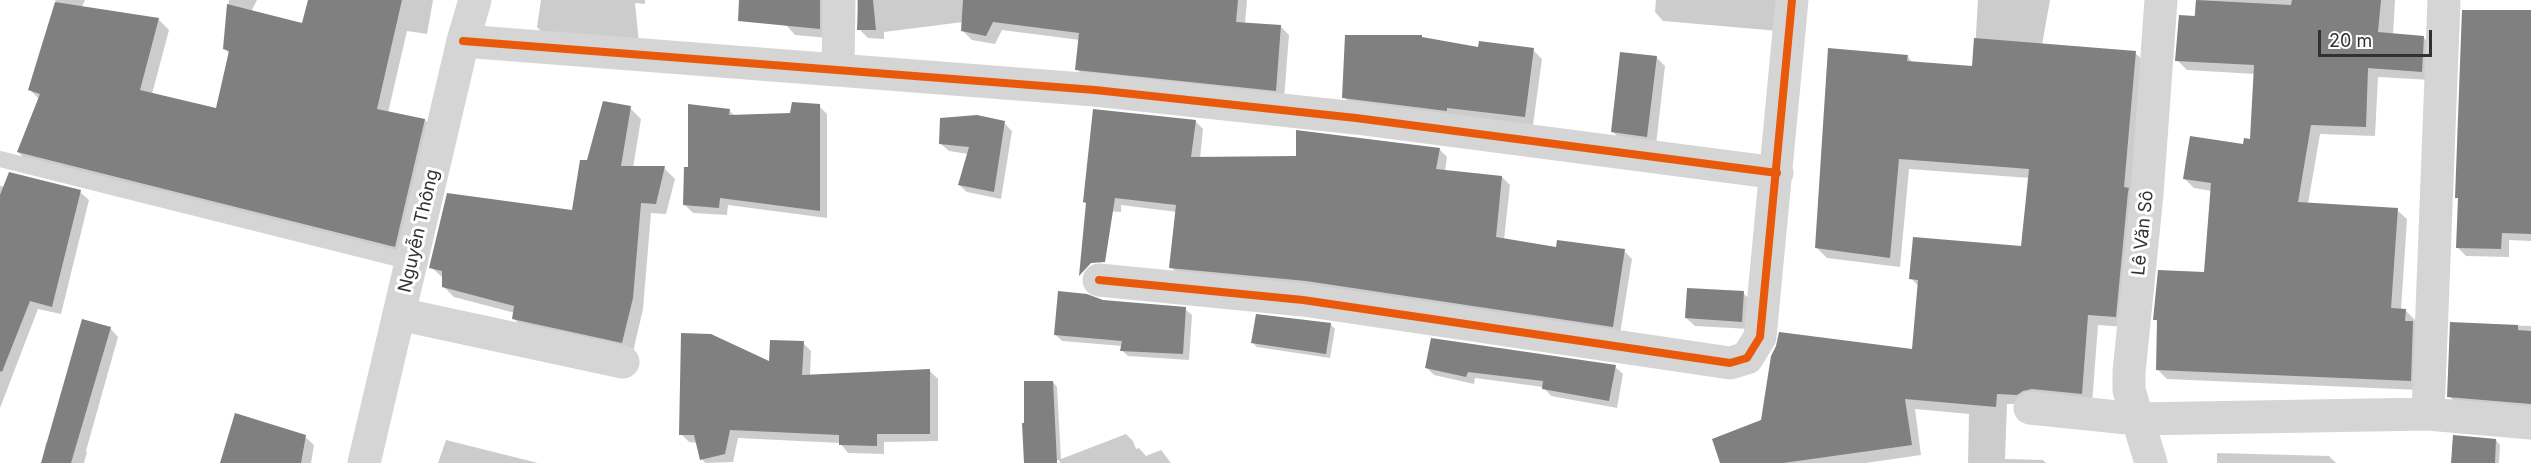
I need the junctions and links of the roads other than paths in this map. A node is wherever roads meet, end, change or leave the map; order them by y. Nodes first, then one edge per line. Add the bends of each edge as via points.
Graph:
1 (475, 0) edge
2 (839, 0) edge
3 (1792, 0) edge
4 (2161, 0) edge
5 (2444, 0) edge
6 (463, 41) junction
7 (838, 70) junction
8 (0, 159) edge
9 (1777, 173) junction
10 (411, 262) junction
11 (1099, 280) dead end
12 (399, 314) junction
13 (623, 362) dead end
14 (2030, 408) dead end
15 (2428, 414) junction
16 (2137, 419) junction
17 (2531, 423) edge
18 (364, 463) edge
19 (2151, 463) edge

1 - 6 street, Nguyễn Thông
2 - 7 street
3 - 9 street
4 - 16 street, Lê Văn Sô via 2129,372
5 - 15 street
6 - 7 street
6 - 10 street, Nguyễn Thông
7 - 9 street via 1095,90 1356,118
8 - 10 lane
9 - 11 street via 1760,337 1747,358 1730,363 1303,300
10 - 12 street, Nguyễn Thông
12 - 13 street
12 - 18 street, Nguyễn Thông
14 - 16 street
15 - 16 street
15 - 17 street
16 - 19 street, Lê Văn Sô

